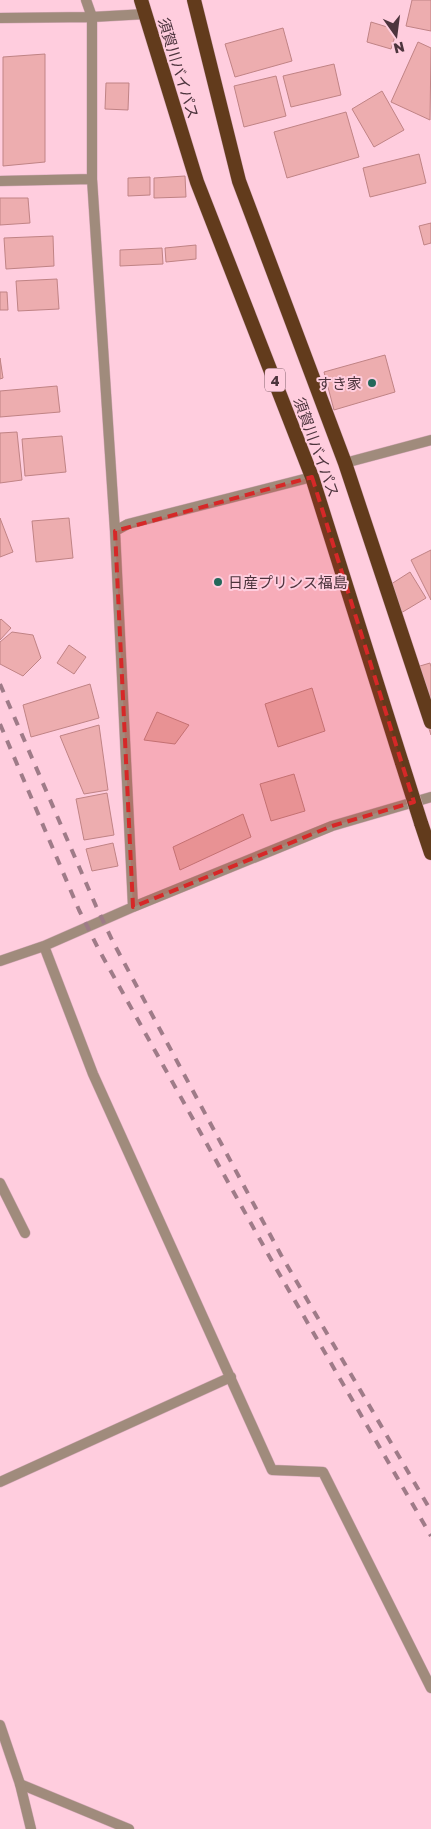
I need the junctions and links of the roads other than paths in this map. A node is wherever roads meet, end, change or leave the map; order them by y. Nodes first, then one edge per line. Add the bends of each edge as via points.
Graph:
1 (86, 0) edge
2 (194, 0) edge
3 (143, 7) edge
4 (92, 17) junction
5 (0, 18) edge
6 (92, 179) junction
7 (0, 181) edge
8 (431, 440) edge
9 (345, 463) junction
10 (312, 477) junction
11 (115, 530) junction
12 (431, 722) edge
13 (431, 797) edge
14 (431, 853) edge
15 (133, 907) junction
16 (44, 946) junction
17 (0, 961) edge
18 (0, 1183) edge
19 (25, 1233) dead end
20 (231, 1377) junction
21 (0, 1482) edge
22 (431, 1688) edge
23 (0, 1725) edge
24 (20, 1784) junction
25 (30, 1829) edge
26 (129, 1829) edge

1 - 4 street
2 - 9 highway, 須賀川バイパス via 239,181
3 - 4 street
3 - 10 highway, 須賀川バイパス / 4 via 197,182
4 - 5 street
4 - 6 street
6 - 7 street
6 - 11 street
8 - 9 street
9 - 12 highway, 須賀川バイパス
10 - 11 street
10 - 14 highway, 須賀川バイパス / 4, bridge
11 - 15 street
13 - 15 street via 332,826
15 - 16 street
16 - 17 street
16 - 20 street via 93,1074
18 - 19 street
20 - 21 street
20 - 22 street via 272,1470 323,1472
23 - 24 street
24 - 25 street
24 - 26 street

